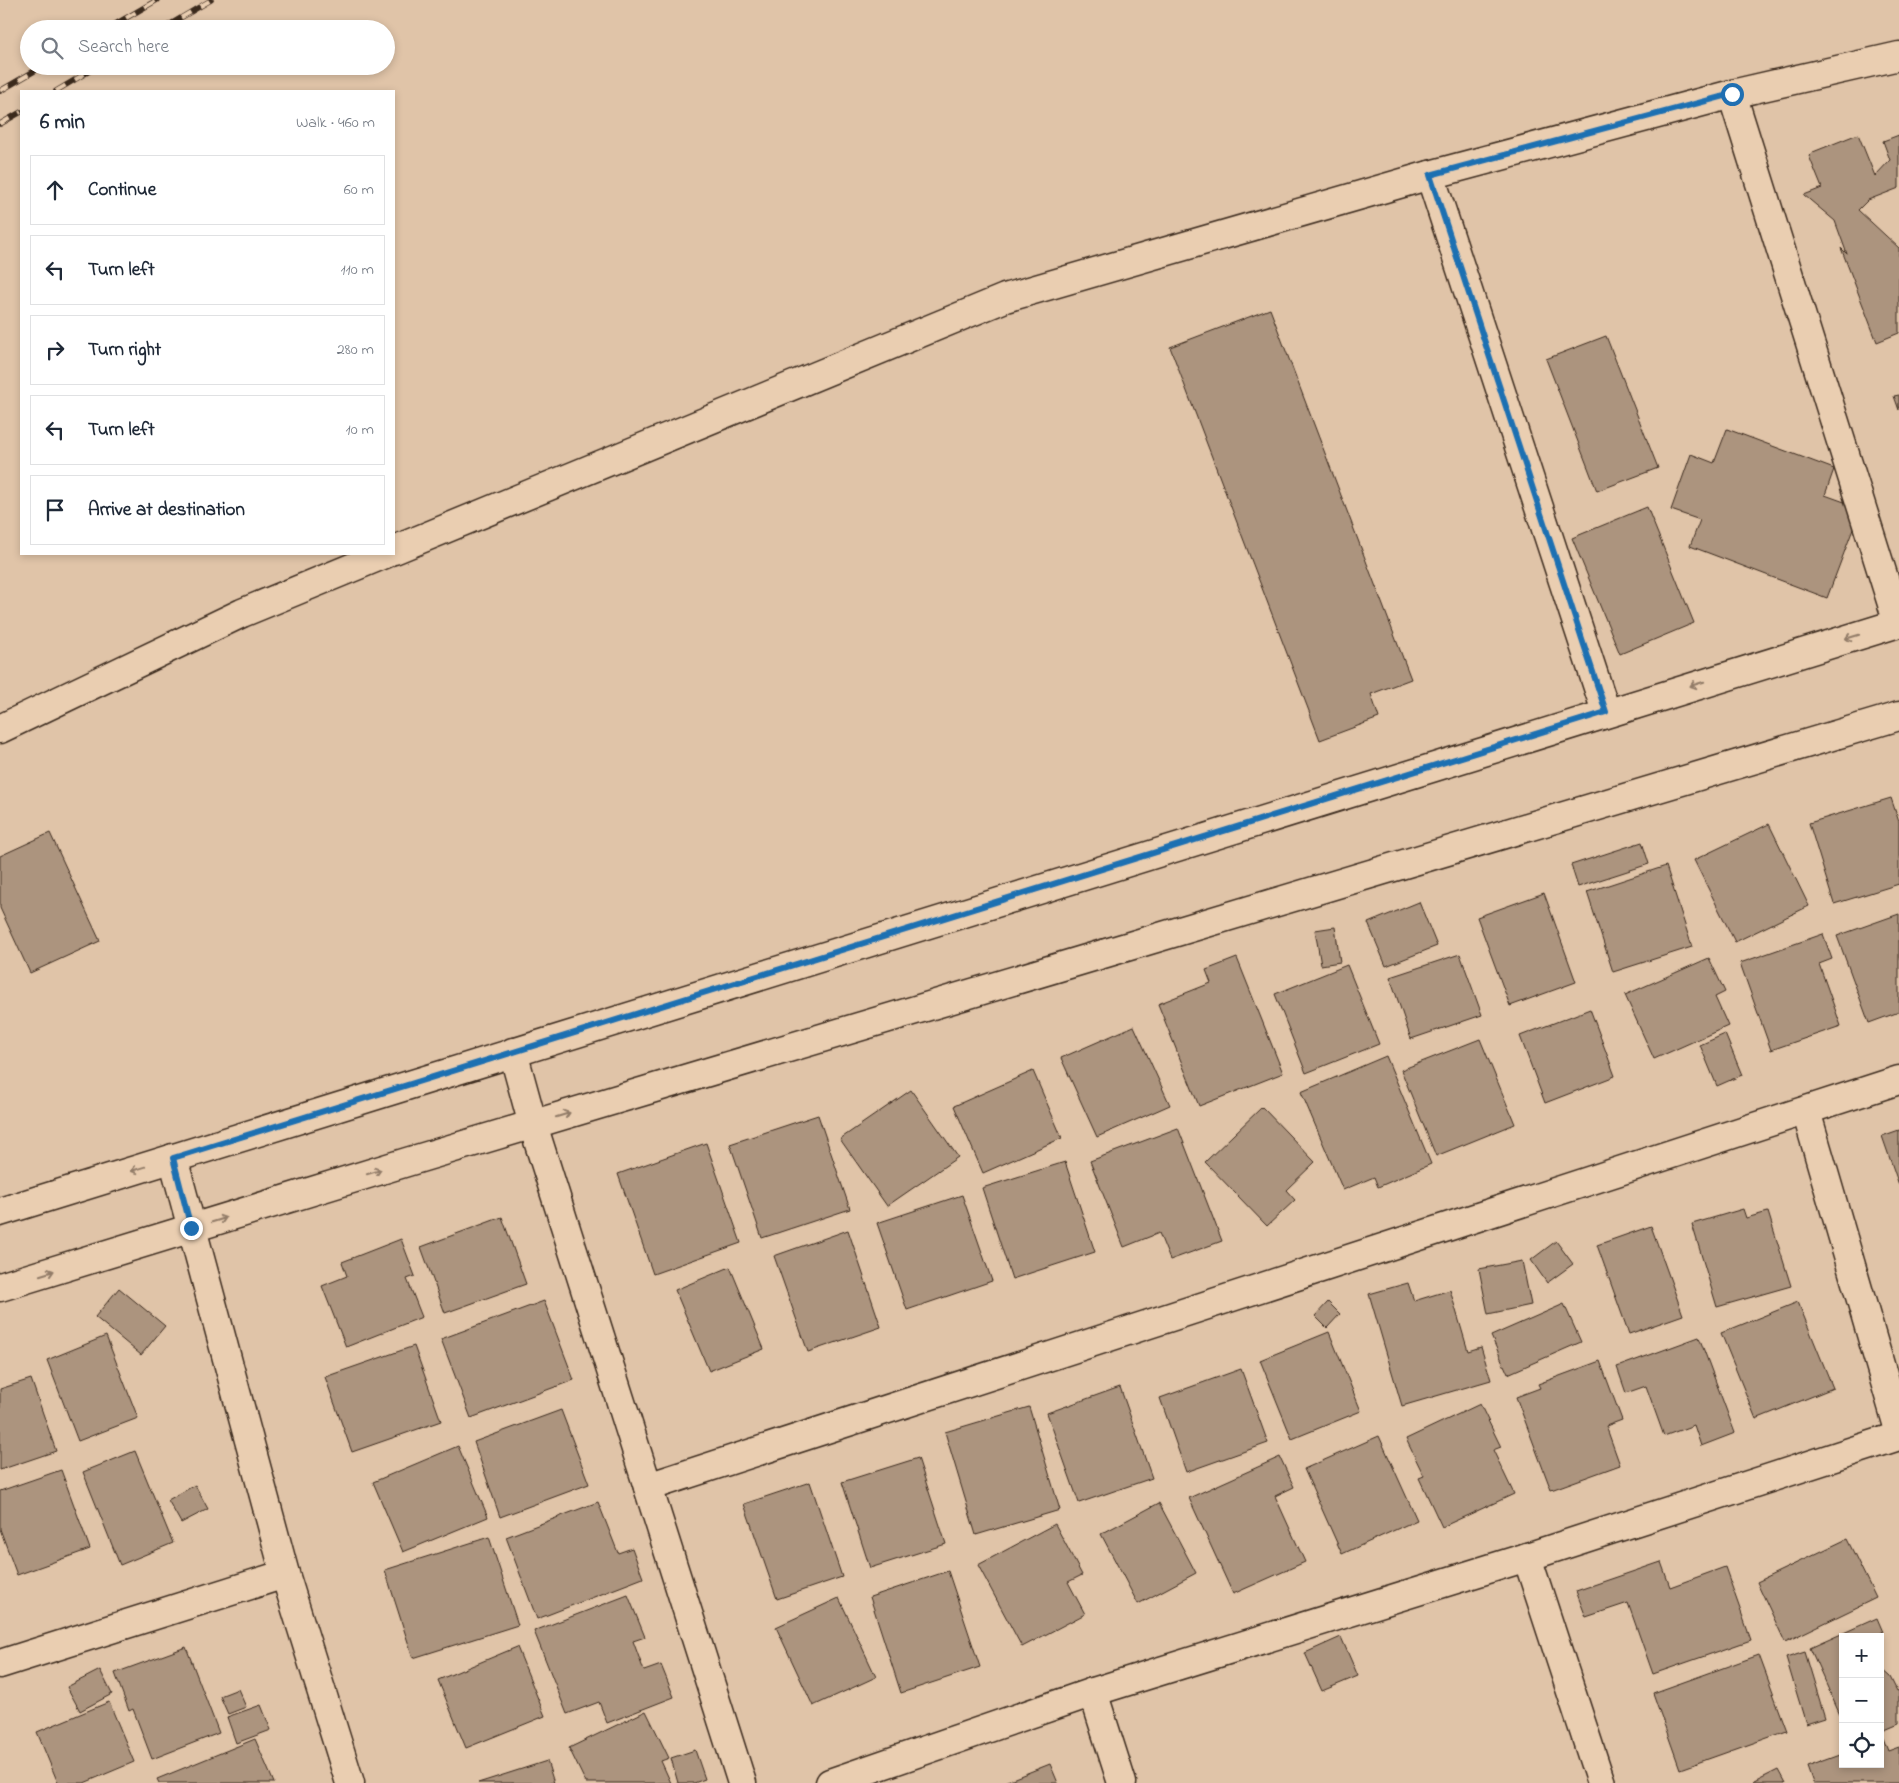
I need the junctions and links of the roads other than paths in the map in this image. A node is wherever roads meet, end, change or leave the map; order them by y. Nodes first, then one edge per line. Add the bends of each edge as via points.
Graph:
1 (1899, 56) edge
2 (1732, 94) junction
3 (1430, 175) junction
4 (395, 550) edge
5 (383, 555) edge
6 (1898, 623) edge
7 (1606, 712) junction
8 (1899, 716) edge
9 (0, 729) edge
10 (513, 1052) junction
11 (1899, 1080) edge
12 (1806, 1111) junction
13 (533, 1124) junction
14 (173, 1158) junction
15 (0, 1212) edge
16 (191, 1228) junction
17 (0, 1287) edge
18 (1899, 1430) edge
19 (1899, 1436) edge
20 (648, 1487) junction
21 (1527, 1557) junction
22 (285, 1574) junction
23 (0, 1664) edge
24 (1093, 1692) junction
25 (350, 1783) edge
26 (742, 1783) edge
27 (830, 1783) edge
28 (1122, 1783) edge
29 (1601, 1783) edge

1 - 2 street
2 - 3 street
2 - 6 street
3 - 4 street via 1004,298
3 - 7 street
5 - 9 street via 242,613
6 -> 7 street
7 - 10 street
13 -> 8 street
10 - 13 street
10 - 14 street
11 - 12 street
12 - 18 street
12 - 20 street
16 -> 13 street
13 - 20 street
14 -> 15 street
14 - 16 street
17 -> 16 street
16 - 22 street
19 - 21 street
20 - 26 street
21 - 24 street
21 - 29 street
22 - 23 street
22 - 25 street
24 - 27 street
24 - 28 street

